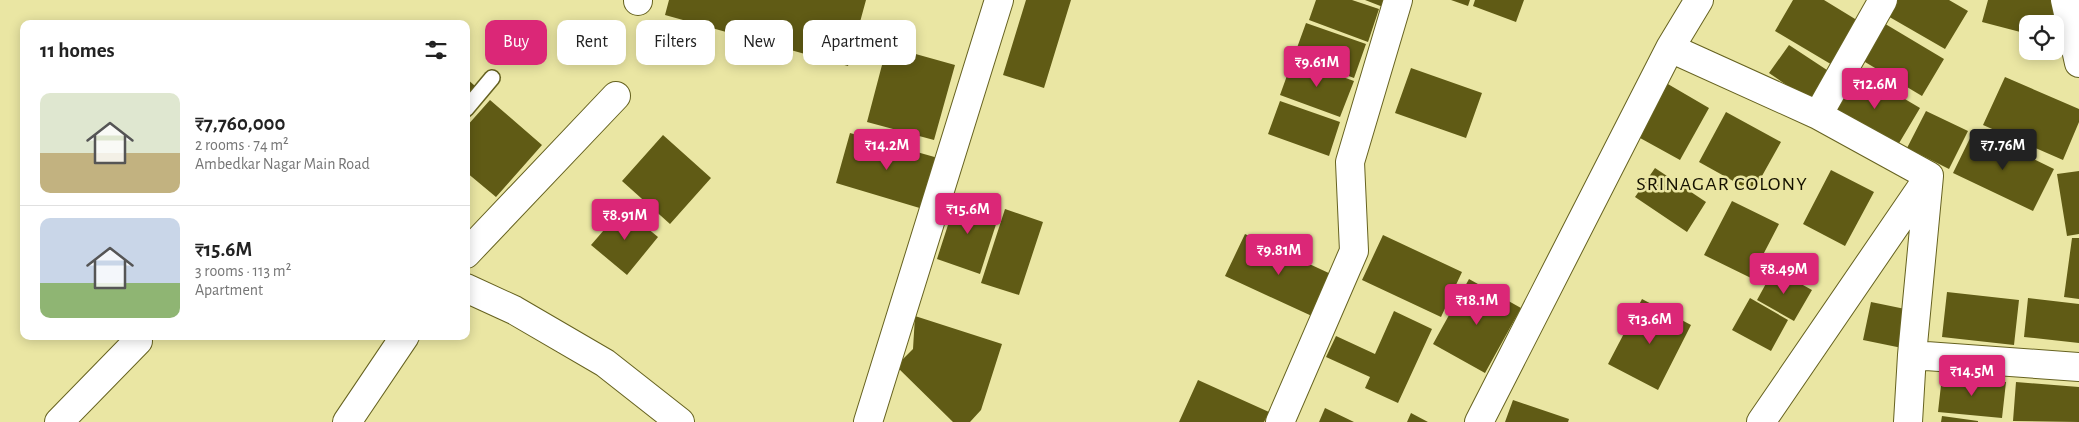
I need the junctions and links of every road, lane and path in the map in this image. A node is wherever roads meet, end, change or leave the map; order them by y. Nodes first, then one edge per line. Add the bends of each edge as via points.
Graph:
1 (999, 0) edge
2 (1398, 0) edge
3 (1699, 0) edge
4 (1883, 0) edge
5 (2065, 0) edge
6 (1670, 48) junction
7 (2079, 63) edge
8 (492, 78) dead end
9 (616, 96) dead end
10 (470, 104) edge
11 (1818, 115) junction
12 (1929, 176) junction
13 (470, 250) edge
14 (470, 290) edge
15 (402, 340) edge
16 (138, 341) dead end
17 (1912, 356) junction
18 (2079, 367) edge
19 (59, 422) edge
20 (347, 422) edge
21 (680, 422) edge
22 (868, 422) edge
23 (1280, 422) edge
24 (1478, 422) edge
25 (1761, 422) edge
26 (1908, 422) edge

1 - 22 street
2 - 23 street via 1350,162 1354,251
3 - 6 street
4 - 11 street
5 - 7 street
6 - 11 street
6 - 24 street
8 - 10 lane
9 - 13 street
11 - 12 street
12 - 17 street
12 - 25 street
14 - 21 street via 514,310 605,363
15 - 20 street
16 - 19 street
17 - 18 street
17 - 26 street

